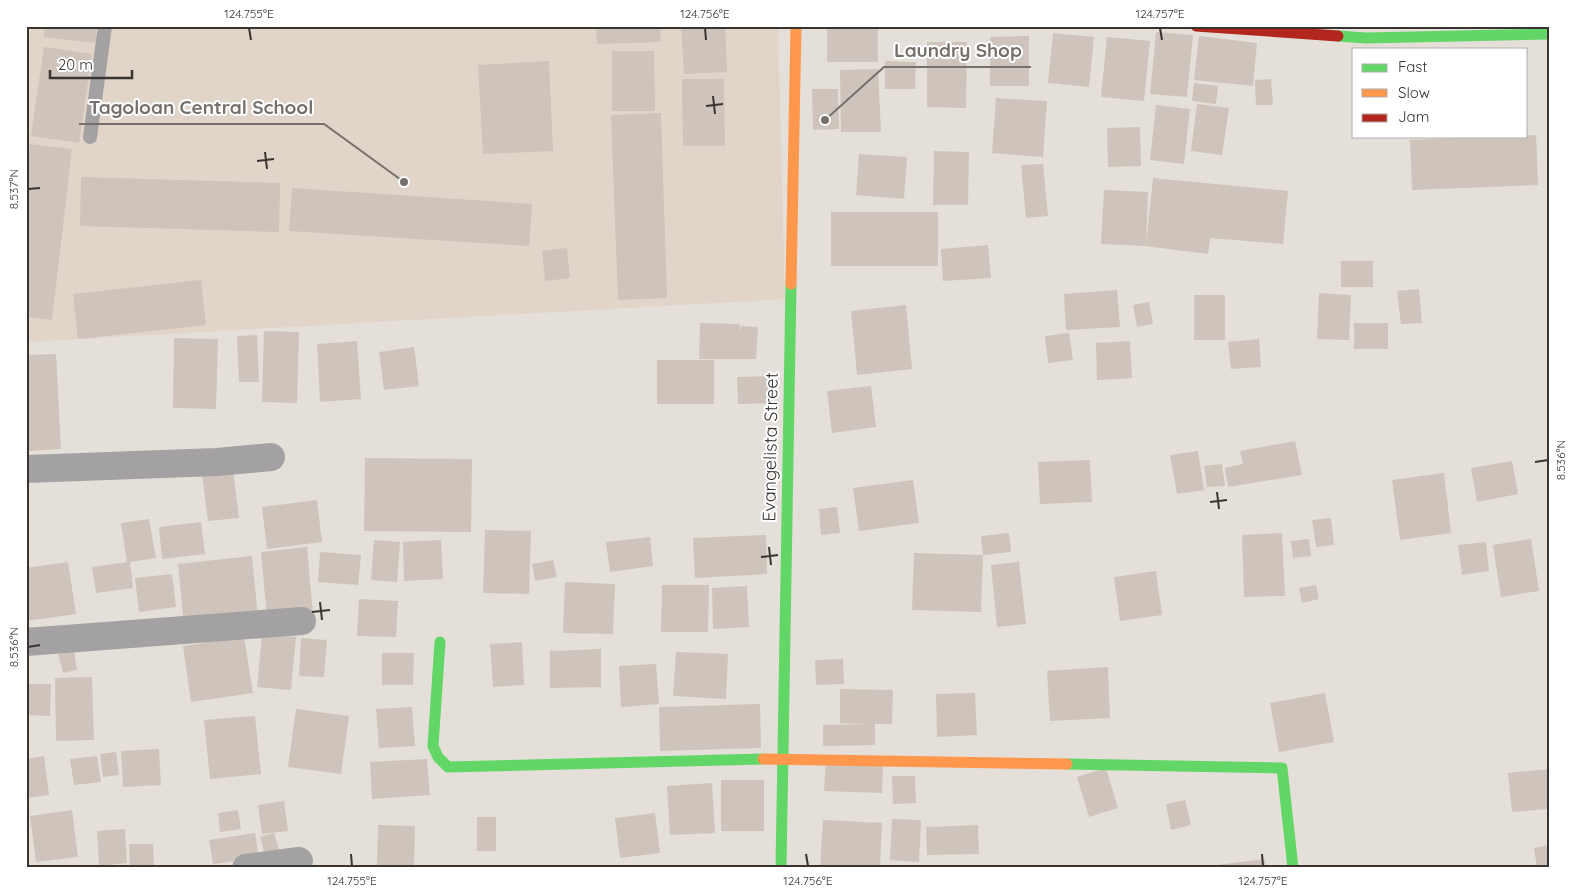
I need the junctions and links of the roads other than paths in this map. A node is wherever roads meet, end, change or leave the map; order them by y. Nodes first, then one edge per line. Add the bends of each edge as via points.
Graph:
1 (105, 26) edge
2 (796, 26) edge
3 (1196, 26) edge
4 (1549, 34) edge
5 (90, 137) dead end
6 (271, 457) dead end
7 (26, 469) edge
8 (302, 622) dead end
9 (26, 642) edge
10 (440, 642) dead end
11 (781, 759) junction
12 (299, 861) dead end
13 (246, 868) edge
14 (781, 868) edge
15 (1293, 868) edge

1 - 5 lane
2 - 11 street, Evangelista Street
3 - 4 street via 1366,38
6 - 7 street
8 - 9 street
10 - 11 street via 433,746 438,757 448,766
11 - 14 street, Evangelista Street
11 - 15 street via 1282,768
12 - 13 street

